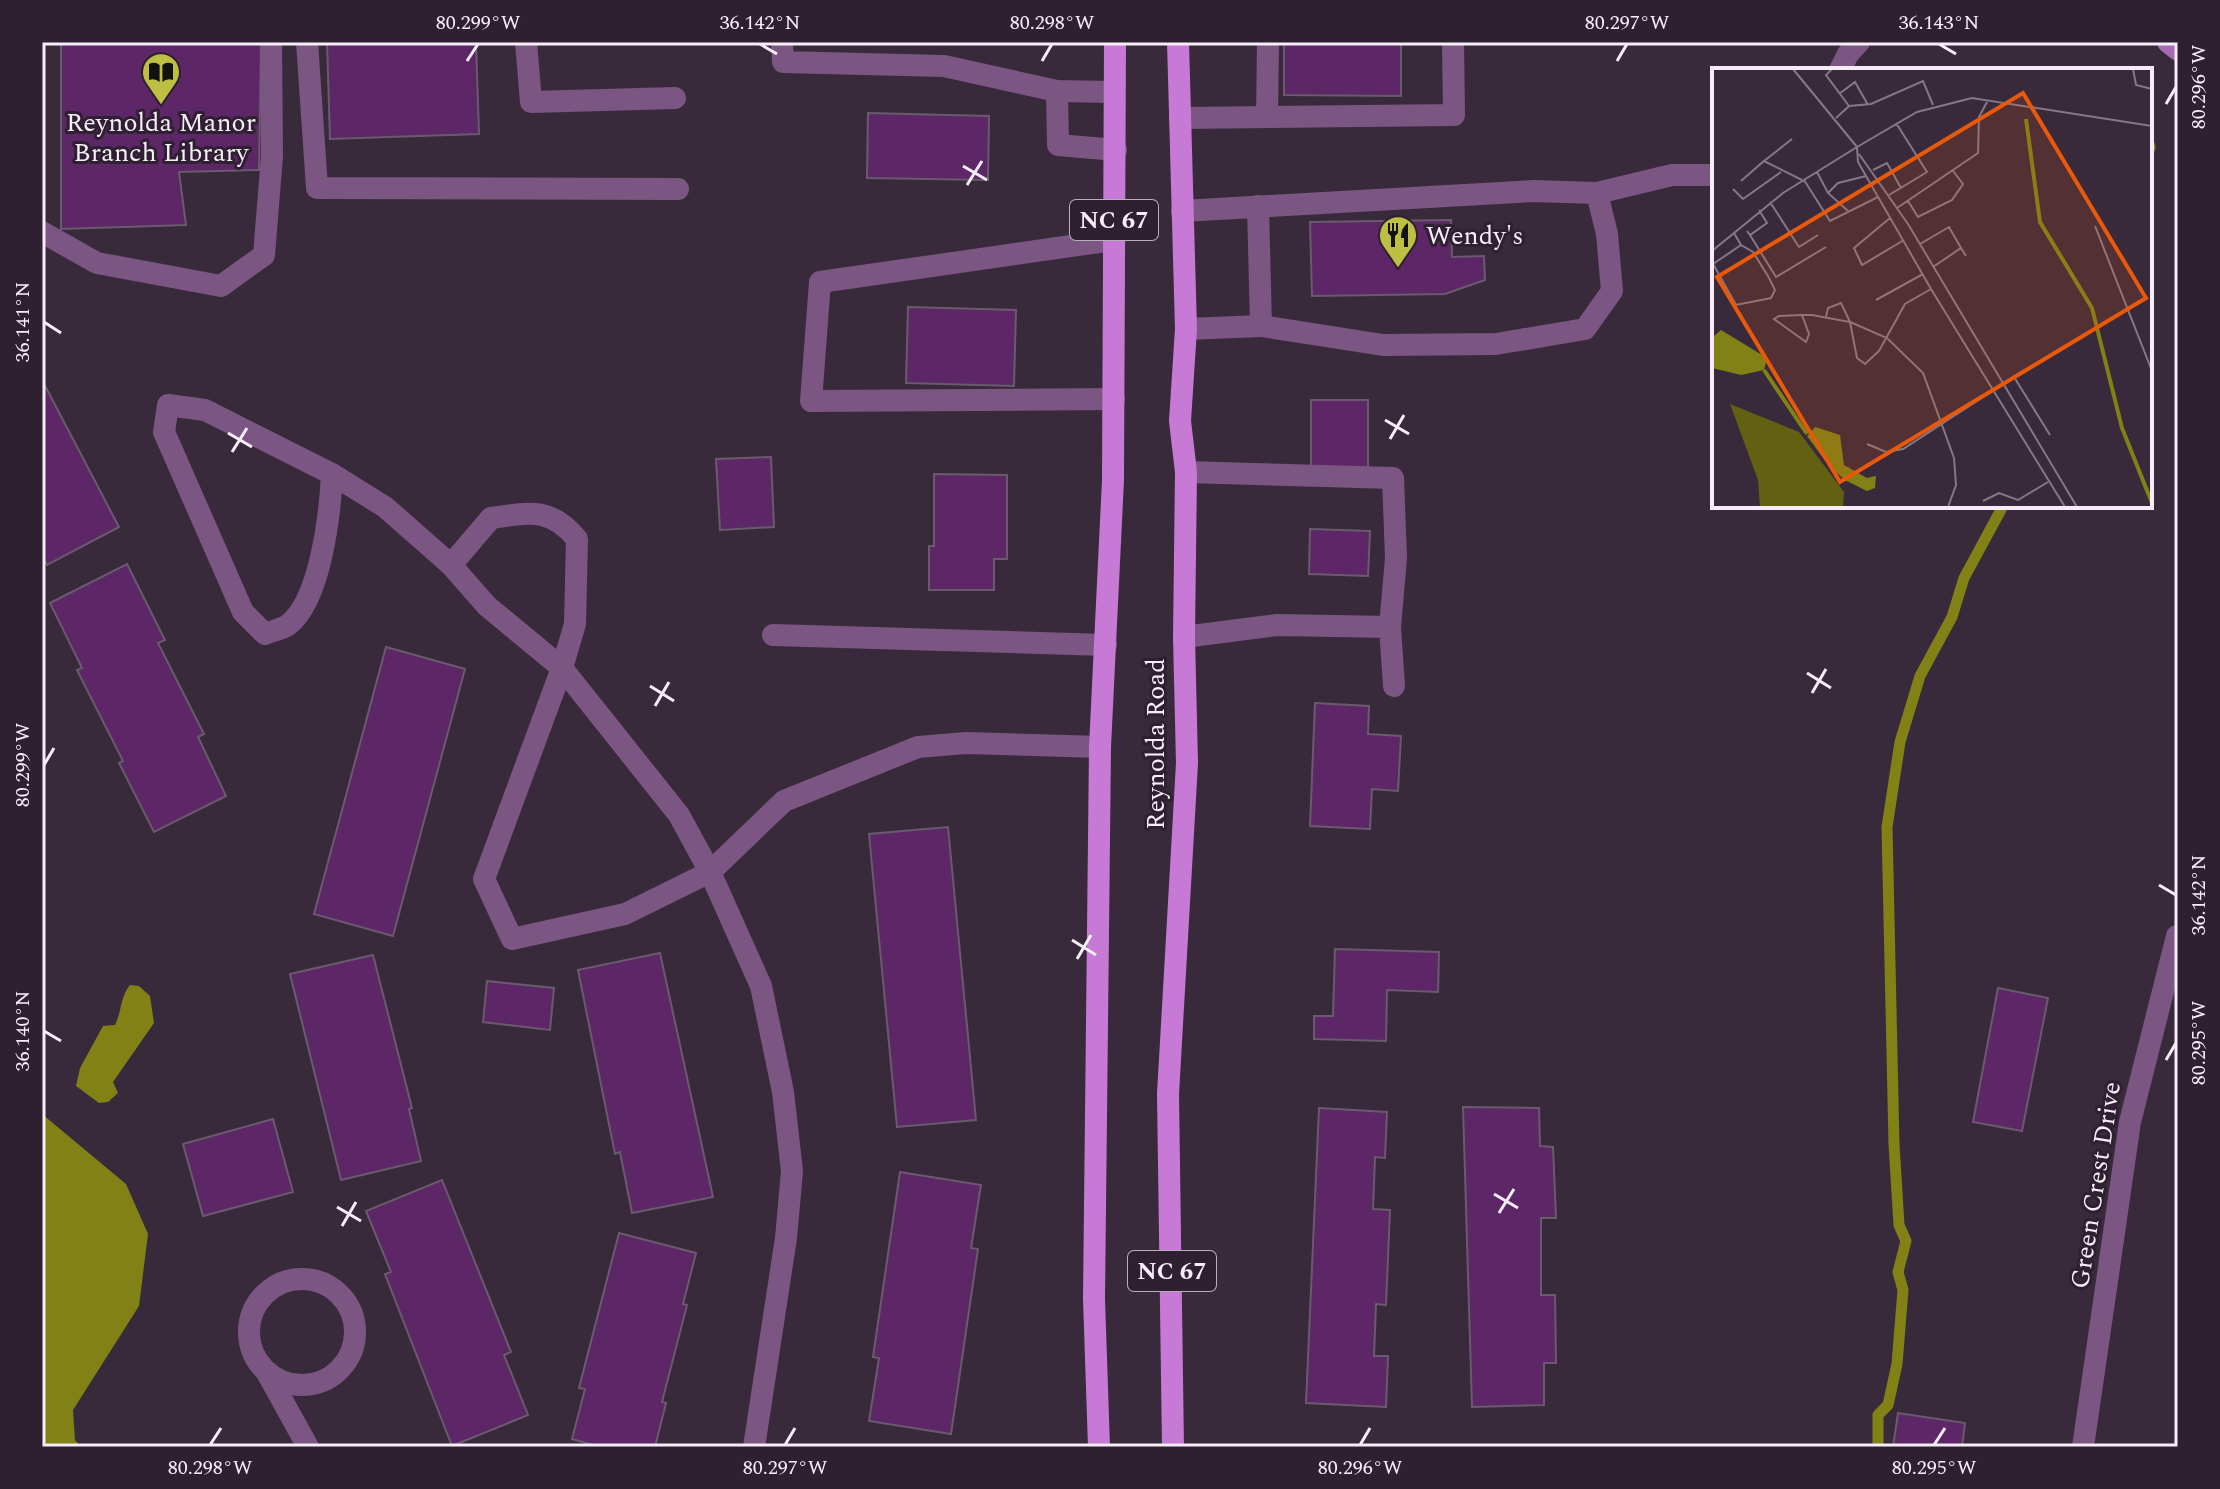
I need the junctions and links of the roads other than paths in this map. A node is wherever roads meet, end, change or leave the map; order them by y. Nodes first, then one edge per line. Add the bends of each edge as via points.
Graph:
1 (271, 42) edge
2 (307, 42) edge
3 (526, 42) edge
4 (904, 42) edge
5 (1115, 42) edge
6 (1178, 42) edge
7 (1268, 42) edge
8 (1453, 42) edge
9 (1859, 42) edge
10 (2168, 42) edge
11 (2178, 50) edge
12 (782, 52) edge
13 (908, 65) junction
14 (1841, 68) edge
15 (1057, 91) junction
16 (1114, 92) junction
17 (675, 98) dead end
18 (1267, 117) junction
19 (1180, 118) junction
20 (1116, 150) junction
21 (1712, 175) edge
22 (678, 189) dead end
23 (1597, 193) junction
24 (1258, 206) junction
25 (1182, 211) junction
26 (42, 232) edge
27 (1113, 240) junction
28 (1261, 326) junction
29 (1186, 329) junction
30 (1114, 399) junction
31 (1186, 472) junction
32 (332, 474) junction
33 (451, 565) junction
34 (1390, 627) junction
35 (773, 635) dead end
36 (1184, 637) junction
37 (1106, 645) junction
38 (562, 668) junction
39 (1394, 686) dead end
40 (1100, 747) junction
41 (710, 872) junction
42 (2177, 936) edge
43 (265, 1371) junction
44 (308, 1447) edge
45 (754, 1447) edge
46 (1099, 1447) edge
47 (1173, 1447) edge
48 (2083, 1447) edge

1 - 26 street via 272,156 264,255 221,286 97,263
2 - 22 street via 317,188
3 - 17 street via 531,102
4 - 13 street
5 - 16 main road, Reynolda Road / NC 67
6 - 19 main road, Reynolda Road / NC 67
7 - 18 street
8 - 18 street via 1454,115
9 - 14 street
10 - 11 main road
12 - 13 street
13 - 15 street via 944,66
15 - 16 street
15 - 20 street via 1058,145
16 - 20 main road, Reynolda Road / NC 67
18 - 19 street
19 - 25 main road, Reynolda Road / NC 67
20 - 27 main road, Reynolda Road / NC 67
21 - 23 street via 1672,175
23 - 24 street via 1534,191
23 - 28 street via 1612,291 1585,329 1496,344 1383,345
24 - 25 street
24 - 28 street
25 - 29 main road, Reynolda Road / NC 67
27 - 30 main road, Reynolda Road / NC 67
27 - 30 street via 820,282 811,401
28 - 29 street
29 - 31 main road, Reynolda Road / NC 67 via 1180,421
30 - 37 main road, Reynolda Road / NC 67
31 - 34 street via 1393,478 1396,558
31 - 36 main road, Reynolda Road / NC 67
32 - 32 street via 205,410 168,405 164,432 243,612 265,634 288,626 311,597 330,513
32 - 33 street via 385,507
33 - 38 street via 487,606
33 - 38 street via 491,518 536,512 567,527 577,539 575,624
34 - 36 street via 1277,625
34 - 39 street
35 - 37 street
36 - 47 main road, Reynolda Road / NC 67 via 1187,763 1168,1094
37 - 40 main road, Reynolda Road / NC 67
38 - 41 street via 679,815
38 - 41 street via 484,879 512,939 625,914
40 - 41 street via 918,747 784,801
40 - 46 main road, Reynolda Road / NC 67 via 1094,1299
41 - 45 street via 761,986 783,1092 792,1171
42 - 48 street, Green Crest Drive via 2130,1122
43 - 43 street via 280,1381 315,1384 344,1366 353,1350 354,1316 334,1288 300,1278 283,1281 256,1304 249,1339
43 - 44 street

